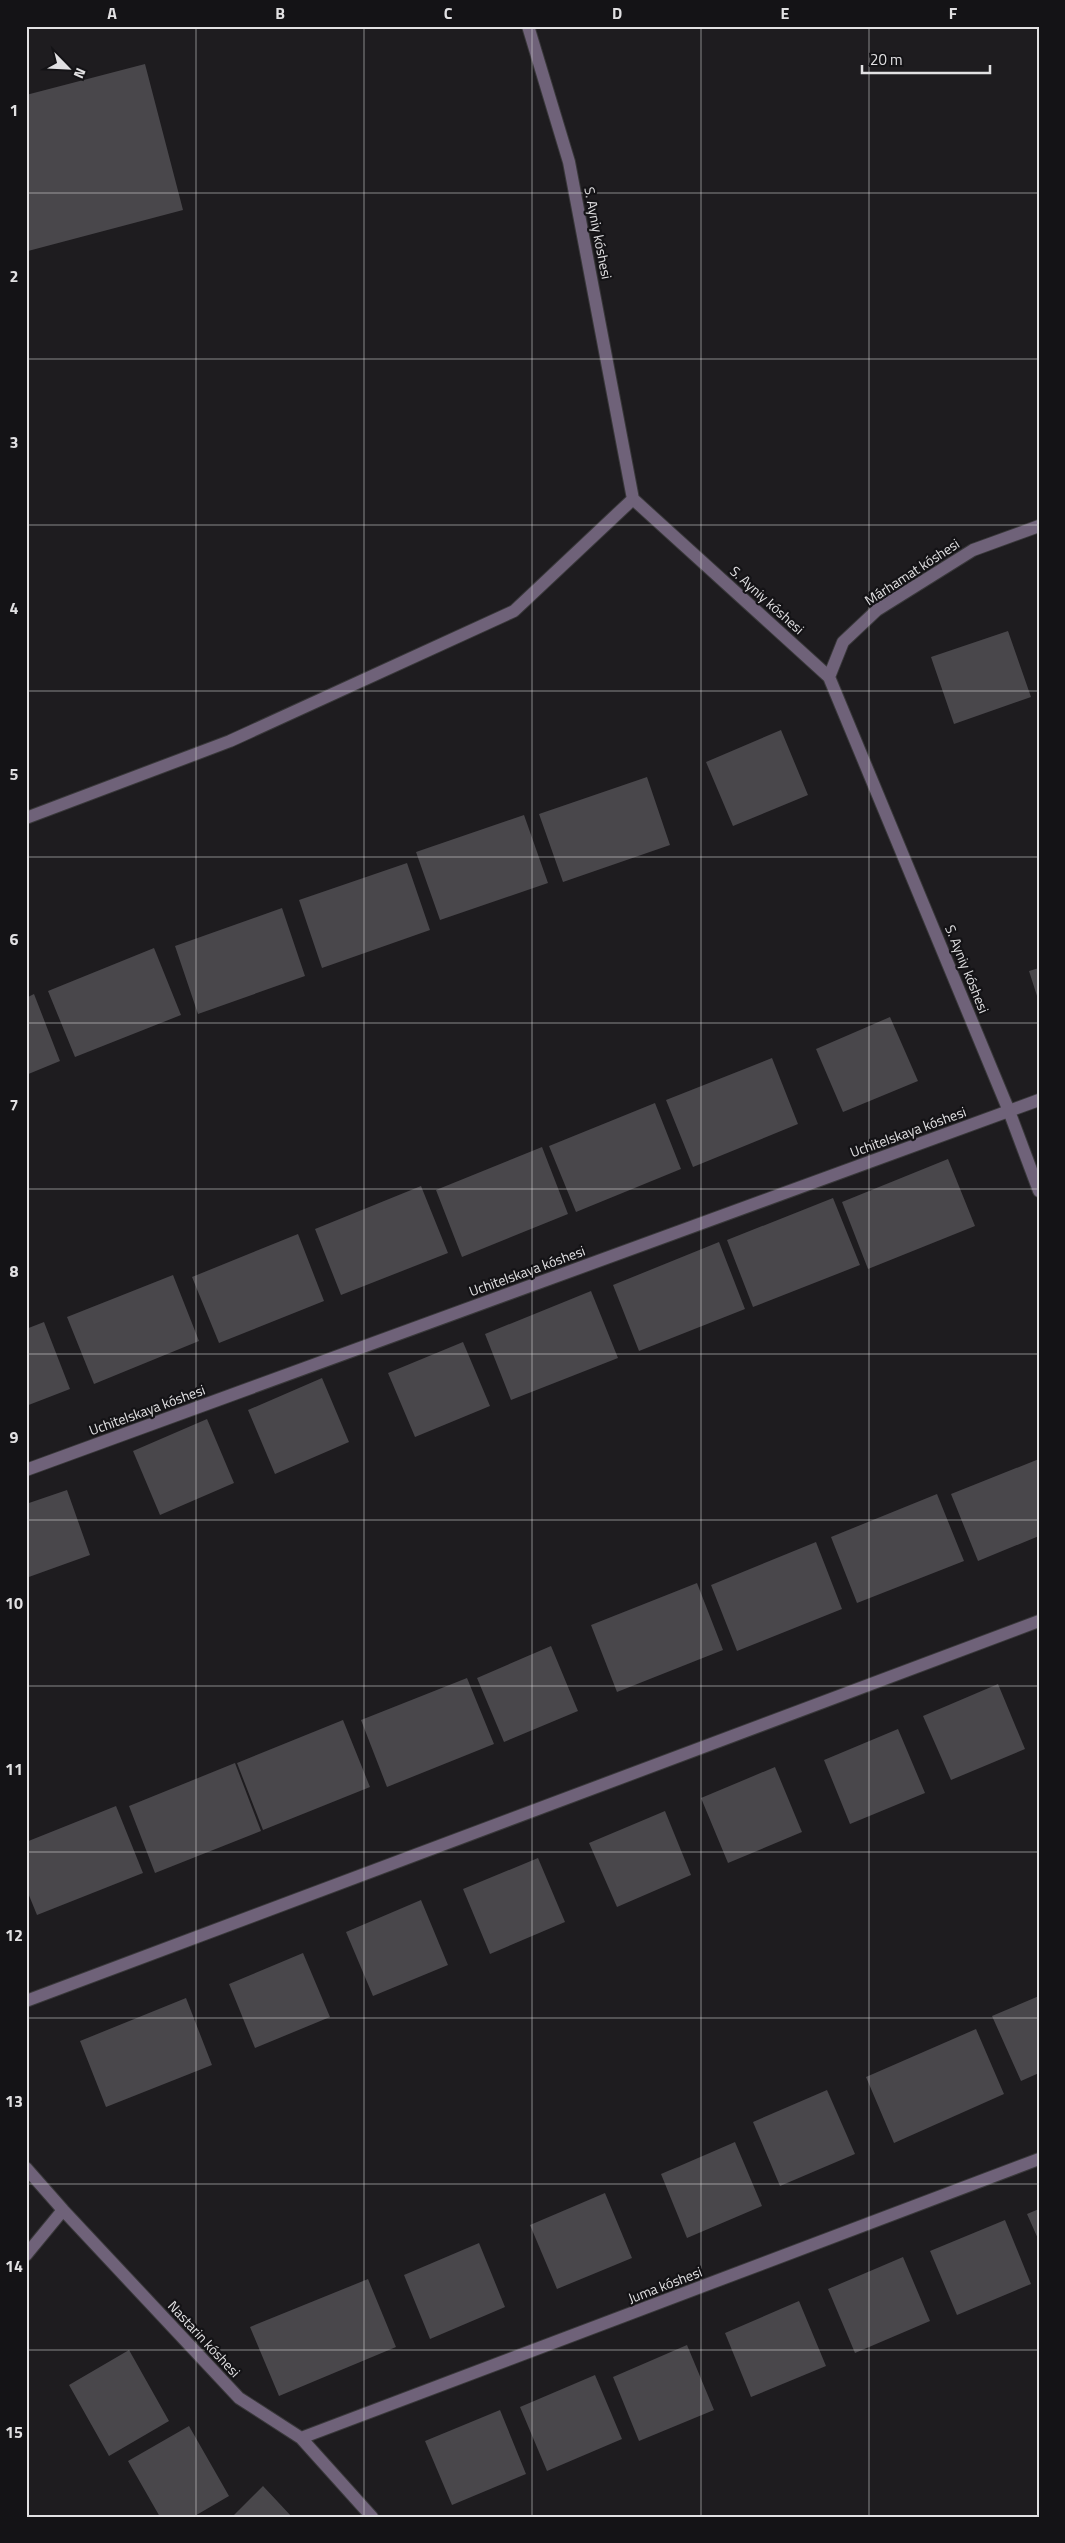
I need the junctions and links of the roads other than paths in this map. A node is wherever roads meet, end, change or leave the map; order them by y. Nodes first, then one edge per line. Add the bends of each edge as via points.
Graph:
1 (528, 26) edge
2 (633, 499) junction
3 (1039, 526) edge
4 (829, 677) junction
5 (26, 818) edge
6 (1039, 1100) edge
7 (1009, 1111) junction
8 (1039, 1191) edge
9 (26, 1470) edge
10 (1039, 1621) edge
11 (26, 2001) edge
12 (1039, 2159) edge
13 (26, 2168) edge
14 (63, 2210) junction
15 (26, 2255) edge
16 (301, 2438) junction
17 (372, 2517) edge

1 - 2 street, S. Ayniy kóshesi via 569,162
2 - 4 street, S. Ayniy kóshesi
2 - 5 street via 514,611 230,741
3 - 4 street, Márhamat kóshesi via 973,550 877,610 843,642
4 - 7 street, S. Ayniy kóshesi
6 - 7 street, Uchitelskaya kóshesi
7 - 8 street, S. Ayniy kóshesi
7 - 9 street, Uchitelskaya kóshesi
10 - 11 street
12 - 16 street, Juma kóshesi
13 - 14 street, Nastarin kóshesi
14 - 15 street
14 - 16 street, Nastarin kóshesi via 239,2398
16 - 17 street, Nastarin kóshesi

